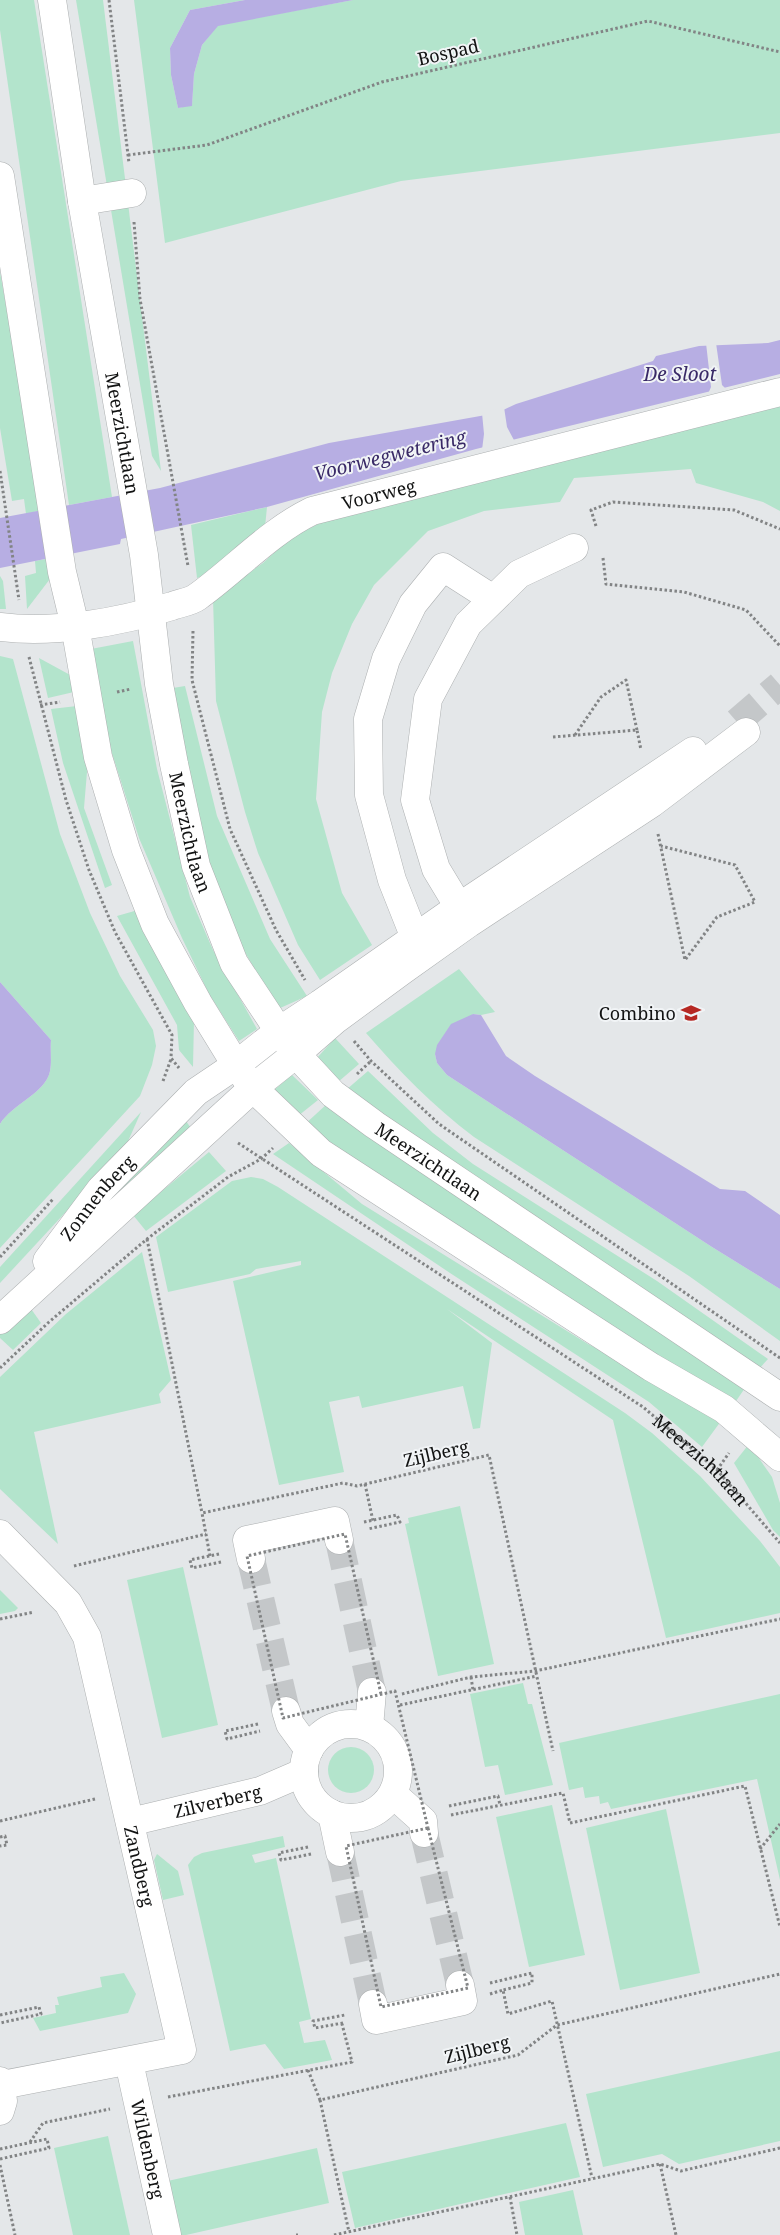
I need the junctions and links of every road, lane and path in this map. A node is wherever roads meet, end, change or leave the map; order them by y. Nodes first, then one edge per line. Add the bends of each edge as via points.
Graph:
1 (52, 0) edge
2 (108, 0) edge
3 (780, 52) edge
4 (128, 155) junction
5 (0, 176) edge
6 (132, 193) junction
7 (82, 201) junction
8 (780, 392) edge
9 (0, 471) edge
10 (780, 529) edge
11 (182, 530) dead end
12 (600, 542) junction
13 (574, 548) joint
14 (17, 574) dead end
15 (195, 598) junction
16 (494, 599) junction
17 (152, 612) junction
18 (75, 626) junction
19 (0, 627) edge
20 (780, 646) edge
21 (637, 730) junction
22 (575, 735) junction
23 (553, 737) dead end
24 (641, 752) dead end
25 (652, 803) junction
26 (661, 846) junction
27 (464, 915) junction
28 (421, 945) junction
29 (327, 1012) junction
30 (279, 1031) junction
31 (296, 1054) junction
32 (236, 1065) junction
33 (253, 1088) junction
34 (148, 1239) junction
35 (4, 1317) edge
36 (780, 1358) edge
37 (0, 1368) edge
38 (780, 1397) edge
39 (780, 1457) edge
40 (365, 1484) junction
41 (202, 1513) junction
42 (373, 1520) junction
43 (347, 1533) junction
44 (0, 1534) edge
45 (206, 1534) junction
46 (780, 1543) edge
47 (210, 1556) junction
48 (242, 1557) junction
49 (42, 1574) junction
50 (780, 1618) edge
51 (535, 1671) junction
52 (536, 1676) junction
53 (471, 1677) junction
54 (473, 1690) junction
55 (378, 1704) junction
56 (279, 1719) junction
57 (553, 1751) dead end
58 (306, 1761) junction
59 (122, 1793) junction
60 (393, 1794) junction
61 (500, 1805) junction
62 (332, 1814) junction
63 (431, 1818) junction
64 (0, 1821) edge
65 (130, 1822) junction
66 (780, 1824) edge
67 (0, 1837) edge
68 (0, 1846) edge
69 (760, 1850) junction
70 (340, 1852) tunnel mouth
71 (780, 1927) edge
72 (780, 1974) edge
73 (471, 1989) junction
74 (503, 1990) junction
75 (373, 2004) tunnel mouth
76 (0, 2015) edge
77 (0, 2023) edge
78 (342, 2024) dead end
79 (557, 2024) junction
80 (129, 2062) junction
81 (308, 2070) junction
82 (1, 2092) edge
83 (320, 2100) junction
84 (137, 2104) junction
85 (30, 2142) junction
86 (780, 2148) edge
87 (0, 2149) edge
88 (0, 2159) edge
89 (660, 2164) junction
90 (0, 2165) edge
91 (592, 2178) junction
92 (510, 2197) junction
93 (350, 2232) junction
94 (15, 2235) edge
95 (167, 2235) edge
96 (334, 2235) edge
97 (517, 2235) edge
98 (676, 2235) edge

1 - 7 street, Meerzichtlaan
2 - 4 path
3 - 4 path, Bospad via 648,21 382,82 207,145
4 - 6 path
5 - 18 street via 62,572
6 - 7 street
6 - 11 path via 140,299
7 - 17 street, Meerzichtlaan
8 - 15 street, Voorweg via 312,511 292,520
9 - 14 path
10 - 12 path via 734,510 613,502 591,510
12 - 13 path
12 - 20 path via 606,584 684,592 746,610
13 - 16 street via 519,574
15 - 17 street, Voorweg
15 - 29 path, Meerzichtlaan via 192,680 230,829 276,930
16 - 27 street via 468,624 428,699 415,800 436,869
16 - 28 street via 443,567 413,604 386,659 368,719 369,795 392,880
17 - 18 street, Voorweg
17 - 30 street, Meerzichtlaan via 159,684 196,866 234,963
18 - 19 street, Voorweg via 22,630
18 - 32 street via 98,757 126,850 155,924
21 - 22 path
21 - 22 path via 626,680 601,697
21 - 24 path
22 - 23 path
25 - 26 path
25 - 27 street
25 - 27 street via 742,727
26 - 26 path via 663,856 684,960 717,917 755,902 735,864
27 - 28 street
28 - 29 street
29 - 30 street, Zonnenberg
29 - 31 street, Zonnenberg
29 - 36 path, Meerzichtlaan via 372,1061 439,1124
30 - 31 street, Meerzichtlaan
30 - 32 street, Zonnenberg
31 - 33 street, Zonnenberg
31 - 38 street, Meerzichtlaan via 333,1094 375,1125
32 - 33 street
32 - 35 street, Zonnenberg via 196,1092 101,1189
33 - 35 street, Zonnenberg
33 - 39 street via 321,1153 651,1366 724,1409
34 - 37 path via 48,1322
34 - 41 path
34 - 46 path, Meerzichtlaan via 228,1177 261,1159 643,1407 717,1470
40 - 41 path, Zijlberg via 343,1483
40 - 42 path
40 - 51 path, Zijlberg via 489,1455
41 - 45 path
42 - 43 path
42 - 43 path via 398,1515 400,1522
43 - 48 path, bridge
43 - 48 street via 335,1521 247,1540
43 - 55 path, bridge
44 - 49 street, Zandberg
45 - 47 path
45 - 49 path
47 - 48 path
47 - 48 path via 190,1560 192,1568
48 - 56 path, bridge
49 - 59 street, Zandberg via 68,1603 87,1637
50 - 51 path
51 - 52 path, Zijlberg
51 - 53 path
52 - 54 path
52 - 57 path, Zijlberg
53 - 54 path
53 - 55 path
54 - 55 path
55 - 56 path, bridge
55 - 58 street, Zilverberg via 356,1724 328,1730 317,1739
55 - 60 street via 383,1735 393,1748 398,1763 398,1779
55 - 63 path, bridge
56 - 56 path via 227,1739 225,1731
56 - 58 street
58 - 62 street via 306,1785 311,1797
58 - 65 street, Zilverberg via 260,1791
59 - 64 path
59 - 65 street, Zandberg
60 - 62 street via 373,1813 360,1818
60 - 63 street
61 - 63 path
61 - 63 path via 498,1796
61 - 69 path via 563,1793 570,1823 745,1786
62 - 70 street
63 - 73 path, bridge
63 - 73 path, bridge via 346,1846 381,2007
65 - 80 street, Zandberg via 182,2050
66 - 69 path
67 - 68 path via 6,1836 7,1845
69 - 71 path
72 - 79 path, Zijlberg
73 - 74 path
73 - 74 path via 532,1973 532,1983
73 - 75 street via 376,2020
74 - 79 path via 508,2014 552,2001
76 - 77 path via 38,2007 41,2014
78 - 81 path via 352,2062
79 - 83 path, Zijlberg via 518,2055
79 - 91 path
80 - 82 street, Zandberg
80 - 84 street, Wildenberg
81 - 83 path
81 - 84 path
83 - 93 path
84 - 85 path via 43,2123
84 - 95 street, Wildenberg
85 - 87 path
85 - 88 path via 47,2139 49,2148
86 - 89 path via 681,2171
89 - 91 path
89 - 98 path
90 - 94 path
91 - 92 path
92 - 93 path
92 - 97 path
93 - 96 path

